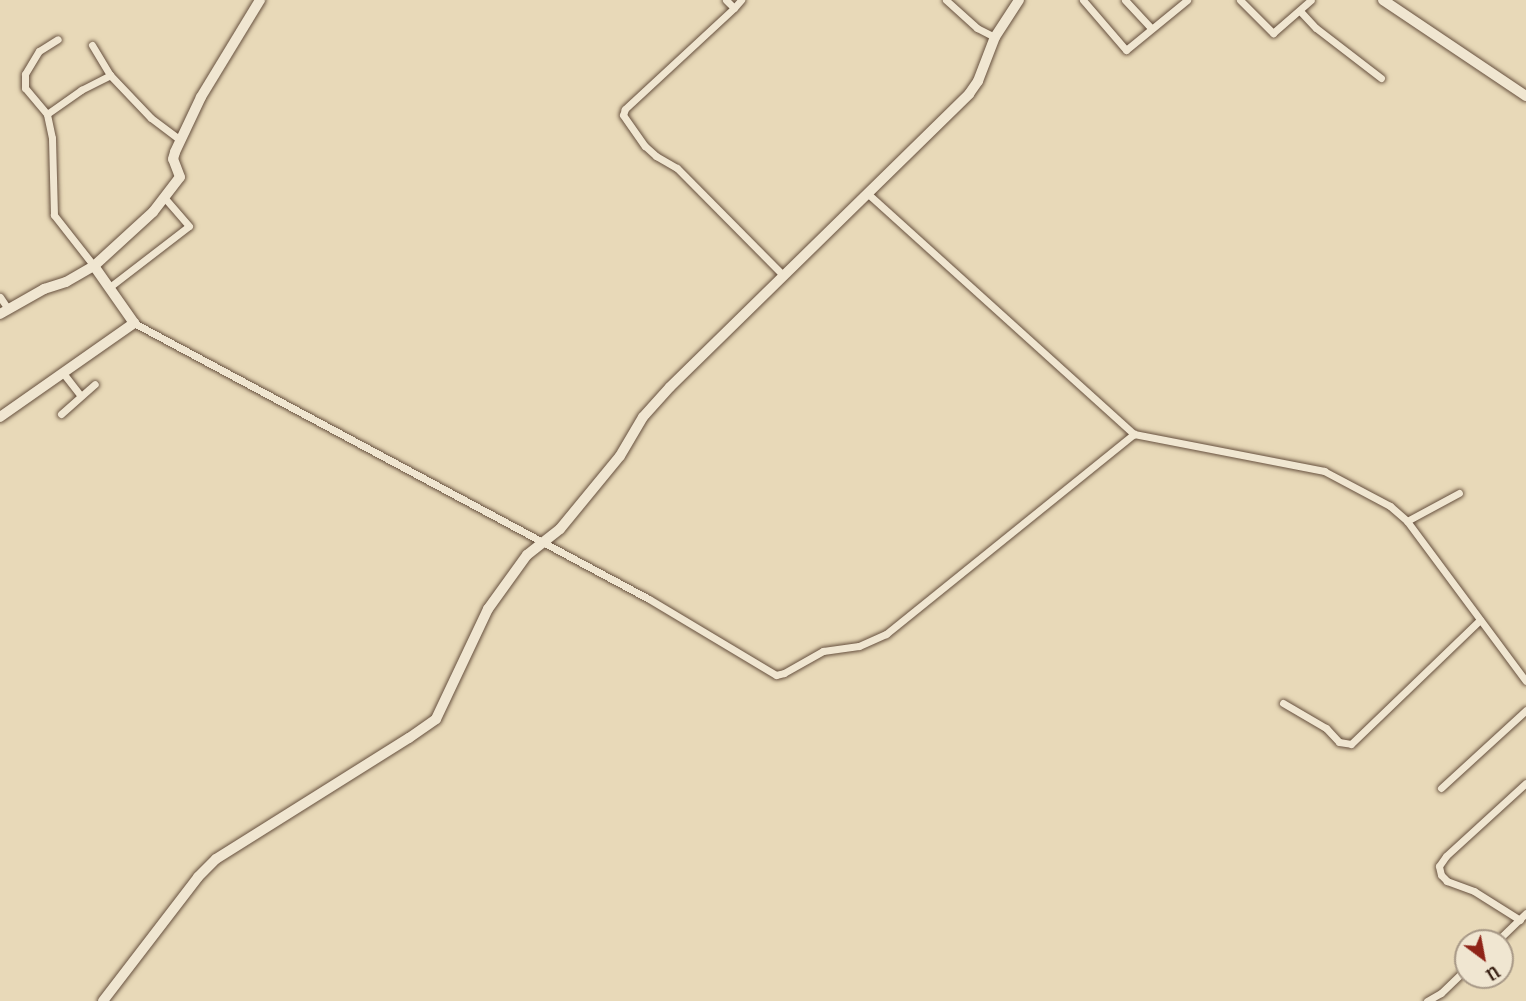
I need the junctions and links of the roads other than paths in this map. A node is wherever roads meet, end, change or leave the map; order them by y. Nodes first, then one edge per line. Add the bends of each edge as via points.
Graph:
1 (261, 0) edge
2 (726, 0) edge
3 (741, 0) edge
4 (946, 0) edge
5 (1019, 0) edge
6 (1083, 0) edge
7 (1125, 0) edge
8 (1187, 0) edge
9 (1240, 0) edge
10 (1311, 0) edge
11 (1383, 0) edge
12 (734, 8) junction
13 (1300, 11) junction
14 (1151, 28) junction
15 (995, 37) junction
16 (58, 39) dead end
17 (92, 45) dead end
18 (110, 75) junction
19 (1381, 78) dead end
20 (1526, 96) edge
21 (47, 114) junction
22 (180, 140) junction
23 (867, 193) junction
24 (165, 198) junction
25 (94, 266) junction
26 (783, 275) junction
27 (111, 286) junction
28 (0, 297) edge
29 (4, 311) edge
30 (135, 323) junction
31 (63, 373) junction
32 (95, 384) dead end
33 (81, 396) junction
34 (61, 414) dead end
35 (0, 416) edge
36 (1134, 434) junction
37 (1459, 492) dead end
38 (1407, 521) junction
39 (544, 542) junction
40 (1480, 620) junction
41 (1526, 681) edge
42 (1283, 703) dead end
43 (1526, 710) edge
44 (1526, 783) edge
45 (1441, 788) dead end
46 (1526, 913) edge
47 (1520, 920) junction
48 (1510, 929) edge
49 (1454, 981) edge
50 (103, 1001) edge
51 (1427, 1001) edge

1 - 22 street via 212,76
2 - 12 street
3 - 12 street
4 - 15 street via 977,28
5 - 15 street
6 - 14 street via 1125,50
7 - 14 street
8 - 14 street
9 - 13 street via 1273,33
10 - 13 street
11 - 20 street
12 - 26 street via 623,115 645,146 677,168
13 - 19 street
15 - 23 street via 969,94
16 - 21 street via 39,51 25,74 25,88
17 - 18 street
18 - 21 street
18 - 22 street via 151,118
21 - 25 street via 52,138 54,214
22 - 24 street via 173,159 180,177
23 - 26 street
23 - 36 street
24 - 25 street via 128,238
24 - 27 street via 189,226
25 - 27 street
25 - 29 street
26 - 39 street via 648,410 620,456 560,529
27 - 30 street
28 - 29 street
30 - 31 street
30 - 39 street
31 - 33 street
31 - 35 street
32 - 33 street
33 - 34 street
36 - 38 street via 1324,471 1389,506
36 - 39 street via 886,634 859,646 823,651 776,675
37 - 38 street
38 - 40 street
39 - 50 street via 532,549 488,609 436,719 216,859
40 - 41 street
40 - 42 street via 1352,744 1339,742 1326,728
43 - 45 street
44 - 47 street via 1439,866 1443,879 1474,891
46 - 47 street
47 - 48 street
49 - 51 street

